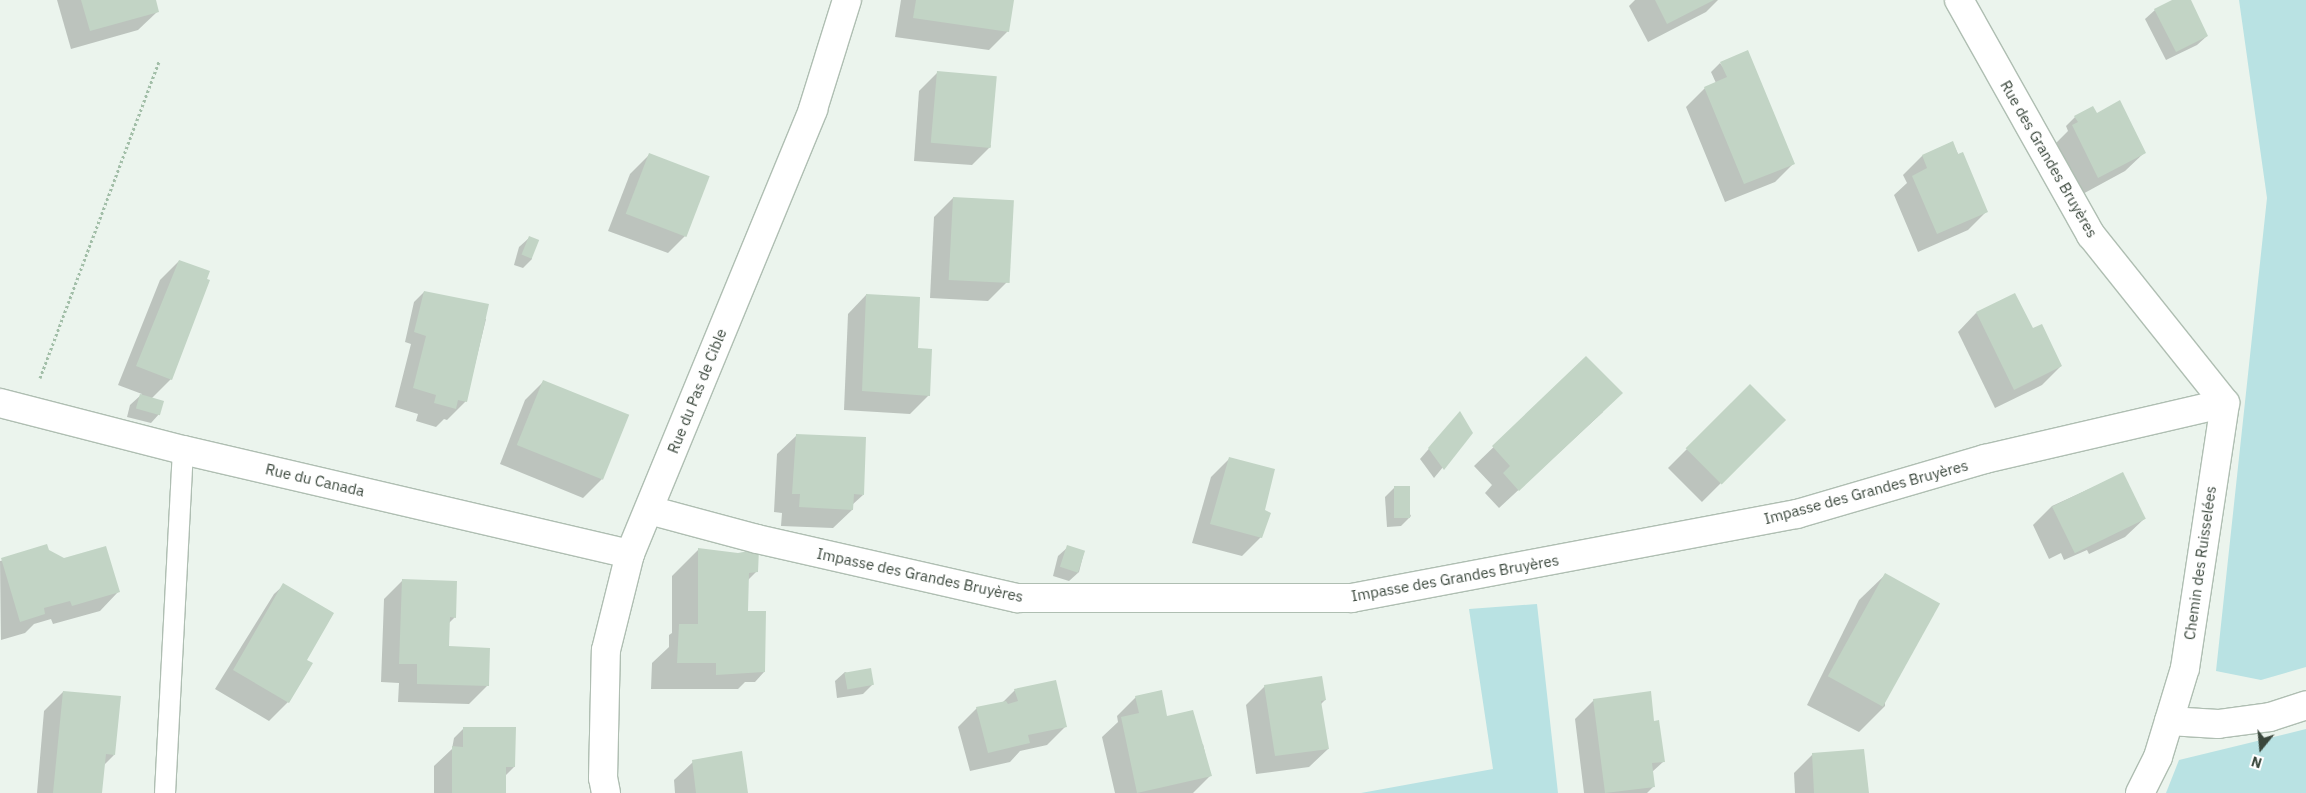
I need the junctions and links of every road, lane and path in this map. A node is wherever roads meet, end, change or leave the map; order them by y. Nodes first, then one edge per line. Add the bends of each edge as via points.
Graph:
1 (847, 0) edge
2 (1959, 0) edge
3 (159, 62) dead end
4 (0, 403) edge
5 (2224, 403) junction
6 (28, 411) junction
7 (183, 450) junction
8 (649, 510) junction
9 (630, 554) junction
10 (2306, 705) edge
11 (2169, 721) junction
12 (164, 793) edge
13 (606, 793) edge
14 (2140, 793) edge

1 - 8 street, Rue du Pas de Cible via 813,108
2 - 5 street, Rue des Grandes Bruyères via 2091,235
3 - 6 path
4 - 6 street, Rue du Canada
5 - 8 street, Impasse des Grandes Bruyères via 1985,459 1797,514 1352,598 1017,598 757,539
5 - 11 street, Chemin des Ruisselées via 2185,668
6 - 7 street, Rue du Canada
7 - 9 street, Rue du Canada
7 - 12 lane
8 - 9 street, Rue du Pas de Cible
9 - 13 street, Rue du Pas de Cible via 606,650 603,778
10 - 11 street via 2270,717 2218,724
11 - 14 street, Chemin des Ruisselées via 2158,757

